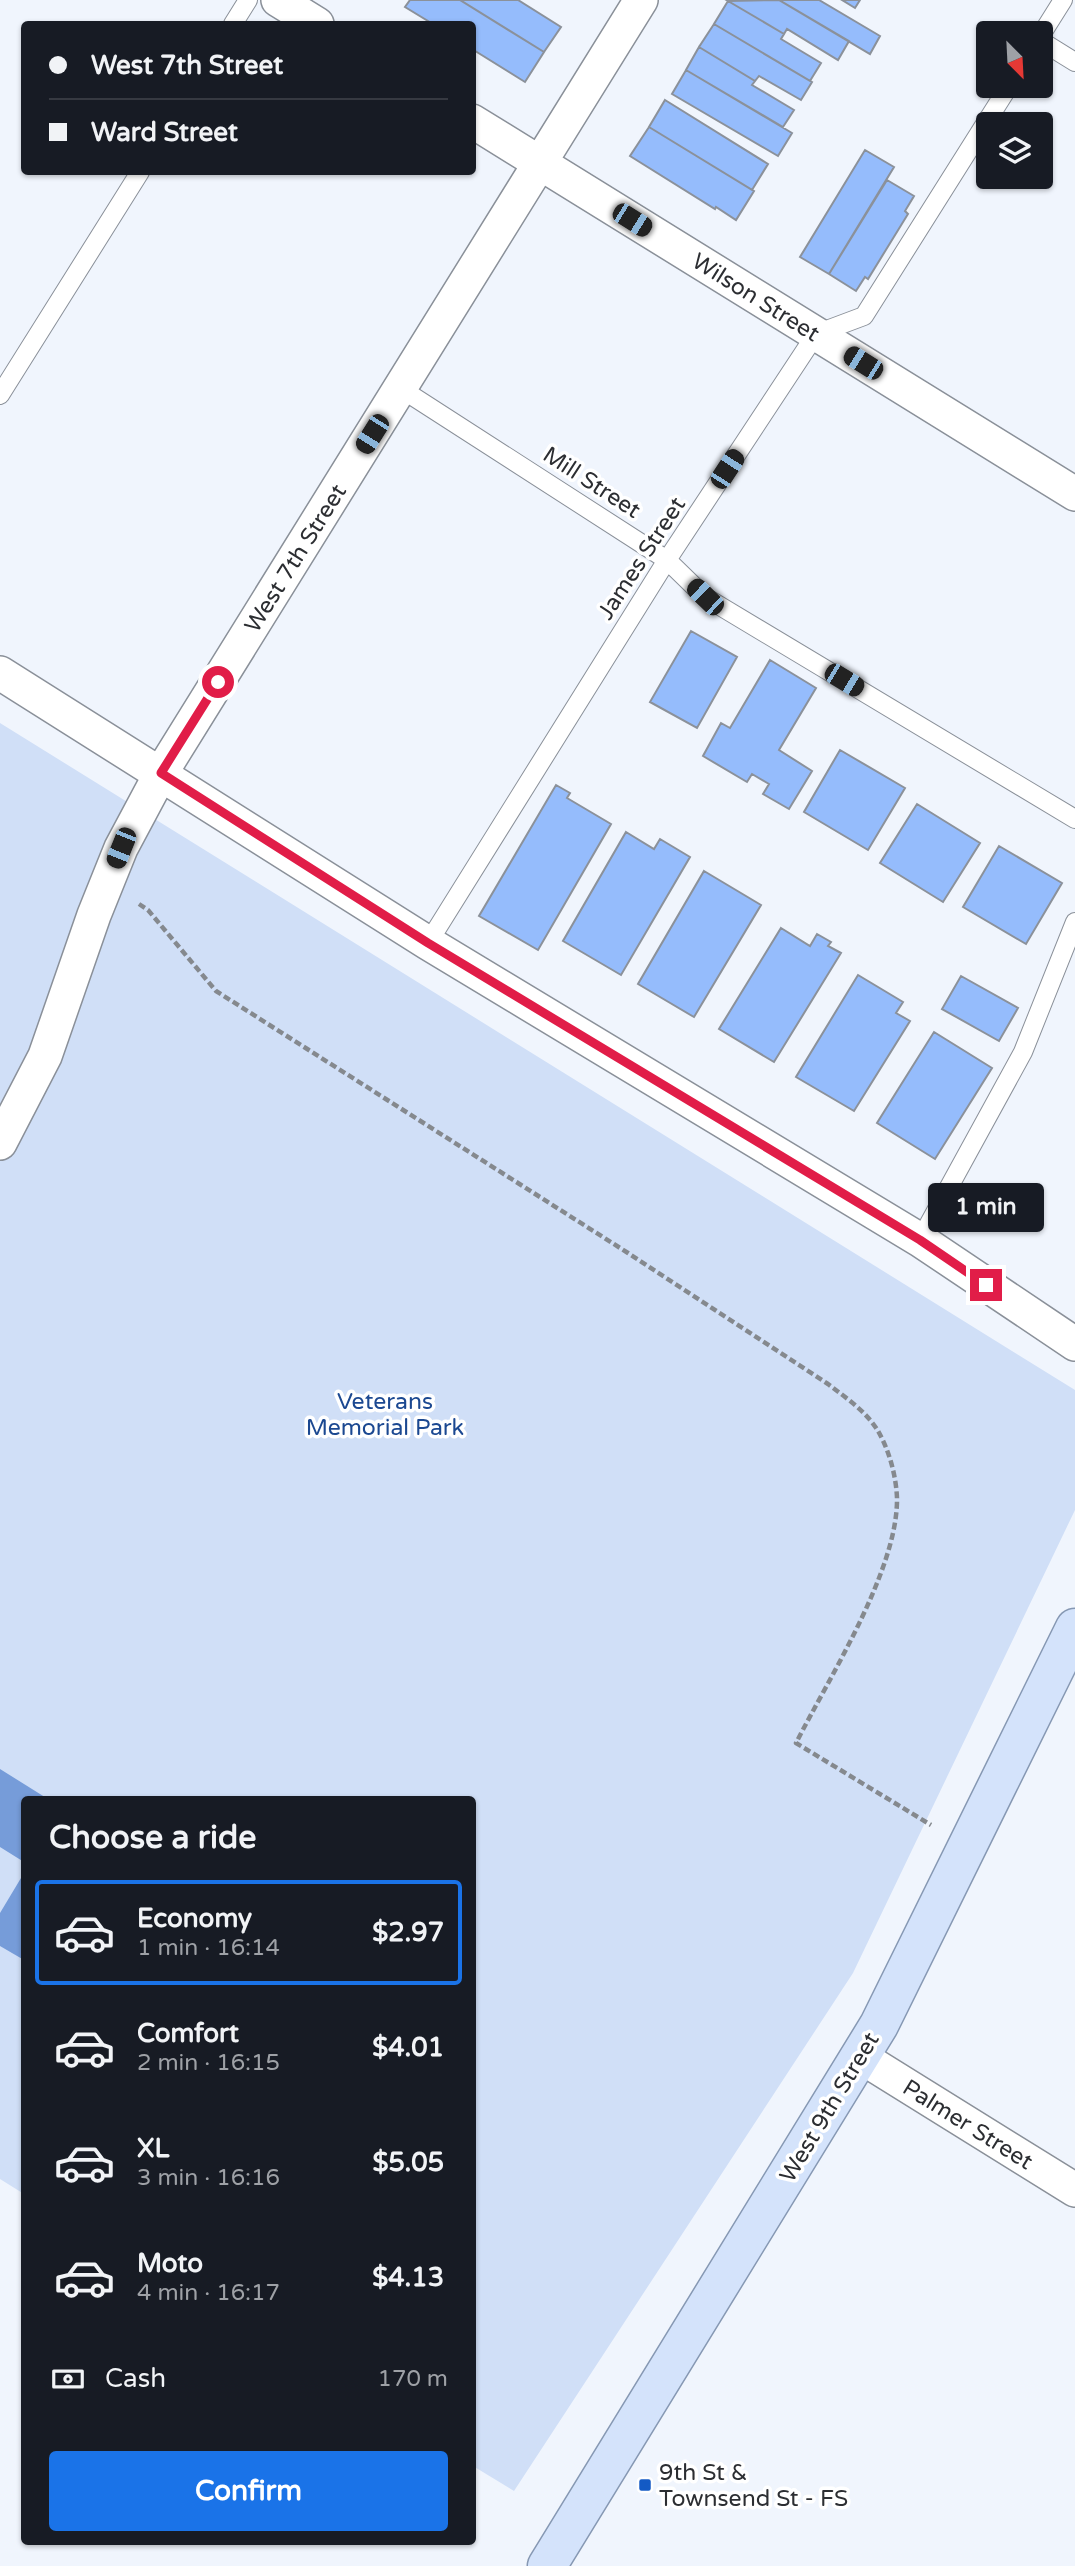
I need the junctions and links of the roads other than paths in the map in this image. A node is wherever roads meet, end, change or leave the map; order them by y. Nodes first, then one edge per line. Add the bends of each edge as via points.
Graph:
1 (248, 0) edge
2 (278, 0) edge
3 (641, 0) edge
4 (1063, 0) edge
5 (235, 21) edge
6 (312, 21) edge
7 (1050, 21) edge
8 (1054, 49) edge
9 (1075, 62) edge
10 (1001, 98) edge
11 (476, 123) edge
12 (540, 163) junction
13 (138, 175) edge
14 (816, 334) junction
15 (400, 388) junction
16 (0, 395) edge
17 (1075, 494) edge
18 (667, 560) junction
19 (0, 673) edge
20 (161, 773) junction
21 (1075, 819) edge
22 (1075, 922) edge
23 (428, 943) junction
24 (0, 1143) edge
25 (920, 1240) junction
26 (1075, 1344) edge
27 (1075, 1628) edge
28 (860, 2057) junction
29 (1075, 2190) edge
30 (547, 2566) edge

1 - 5 lane
2 - 6 street
3 - 12 street, West 7th Street
4 - 7 lane
8 - 9 lane
10 - 14 lane via 864,316
11 - 12 street, Wilson Street
12 - 14 street, Wilson Street
12 - 15 street, West 7th Street
13 - 16 lane
14 - 17 street, Wilson Street
14 - 18 lane, James Street
15 - 18 lane, Mill Street
15 - 20 street, West 7th Street
18 - 21 lane, Mill Street via 705,597
18 - 23 lane, James Street
19 - 20 street
20 - 23 street
20 - 24 street, West 7th Street via 121,848 45,1056
22 - 25 lane via 1023,1052
23 - 25 street
25 - 26 street
27 - 28 main road, West 9th Street via 891,2003
28 - 29 street, Palmer Street
28 - 30 main road, West 9th Street

